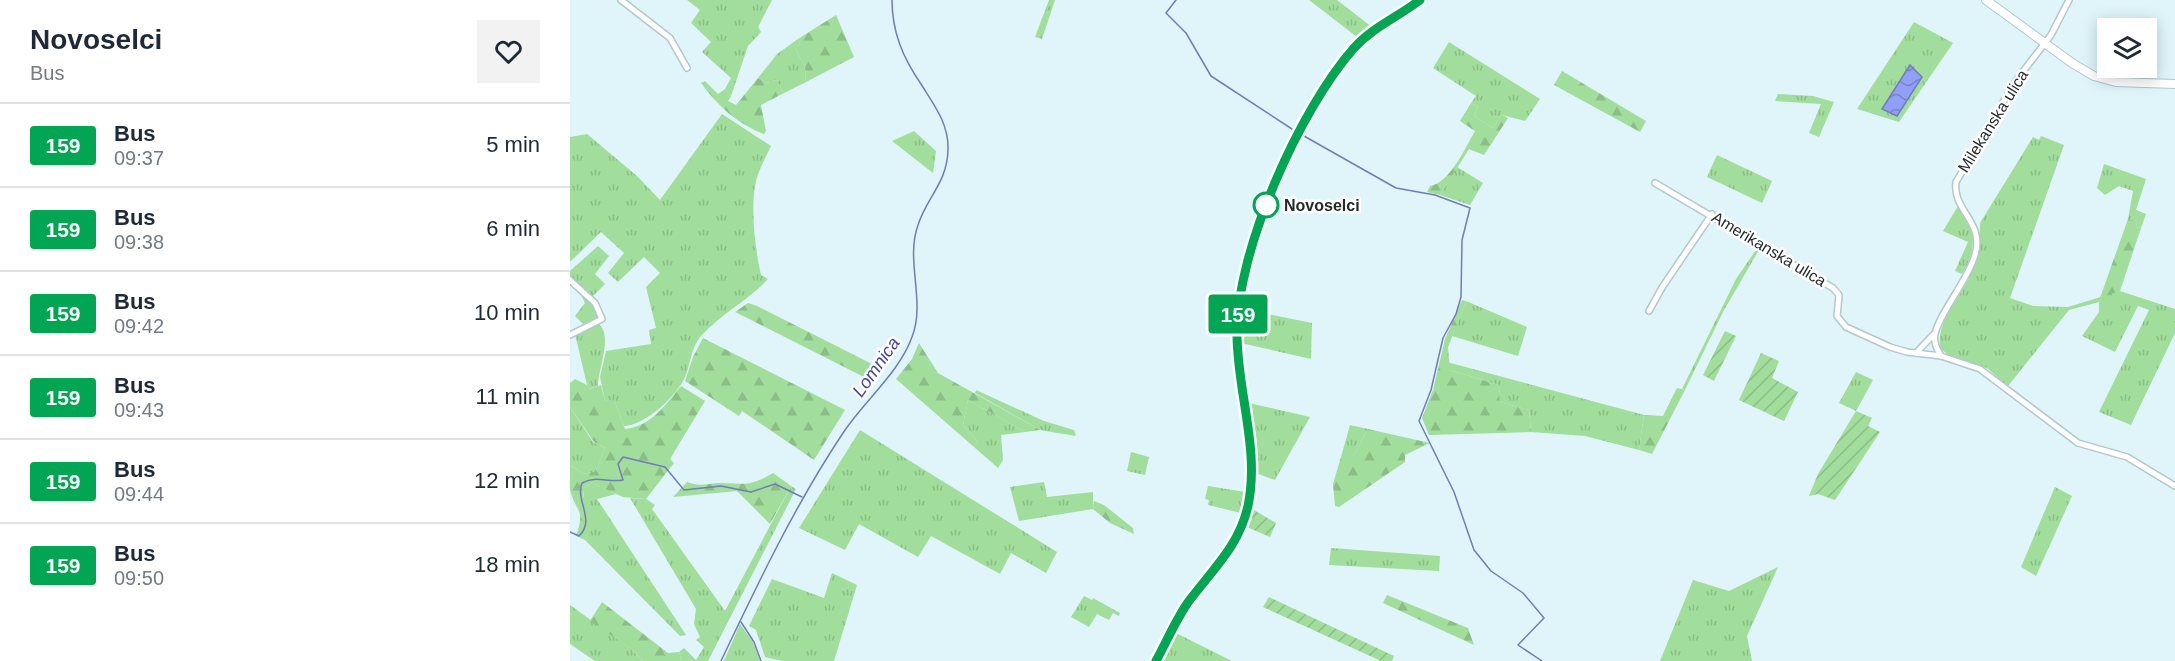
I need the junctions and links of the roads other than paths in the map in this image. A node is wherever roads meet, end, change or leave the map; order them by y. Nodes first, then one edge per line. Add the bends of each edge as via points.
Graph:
1 (621, 0) edge
2 (1420, 0) edge
3 (1986, 0) edge
4 (2069, 0) edge
5 (2046, 43) junction
6 (687, 68) dead end
7 (2175, 84) edge
8 (1655, 183) dead end
9 (1712, 214) junction
10 (570, 280) edge
11 (1649, 311) dead end
12 (1936, 332) junction
13 (570, 335) edge
14 (1914, 353) junction
15 (1941, 356) junction
16 (2175, 486) edge
17 (1156, 661) edge

1 - 6 street via 670,38
2 - 17 street via 1370,33 1340,66 1292,148 1268,201 1237,319 1251,468 1245,515 1234,545 1188,603
3 - 5 main road
4 - 5 street, Milekanska ulica
5 - 7 main road via 2102,79
5 - 12 street, Milekanska ulica via 2015,82 1956,182 1956,198 1976,232 1976,252
8 - 9 street, Amerikanska ulica
9 - 11 street
9 - 14 street, Amerikanska ulica via 1833,288 1839,295 1837,316 1841,324 1867,338
10 - 13 street via 595,303 602,319
12 - 14 street, Milekanska ulica
12 - 15 street via 1935,343
14 - 15 street, Amerikanska ulica
15 - 16 street, Amerikanska ulica via 1986,372 2078,443 2127,457

